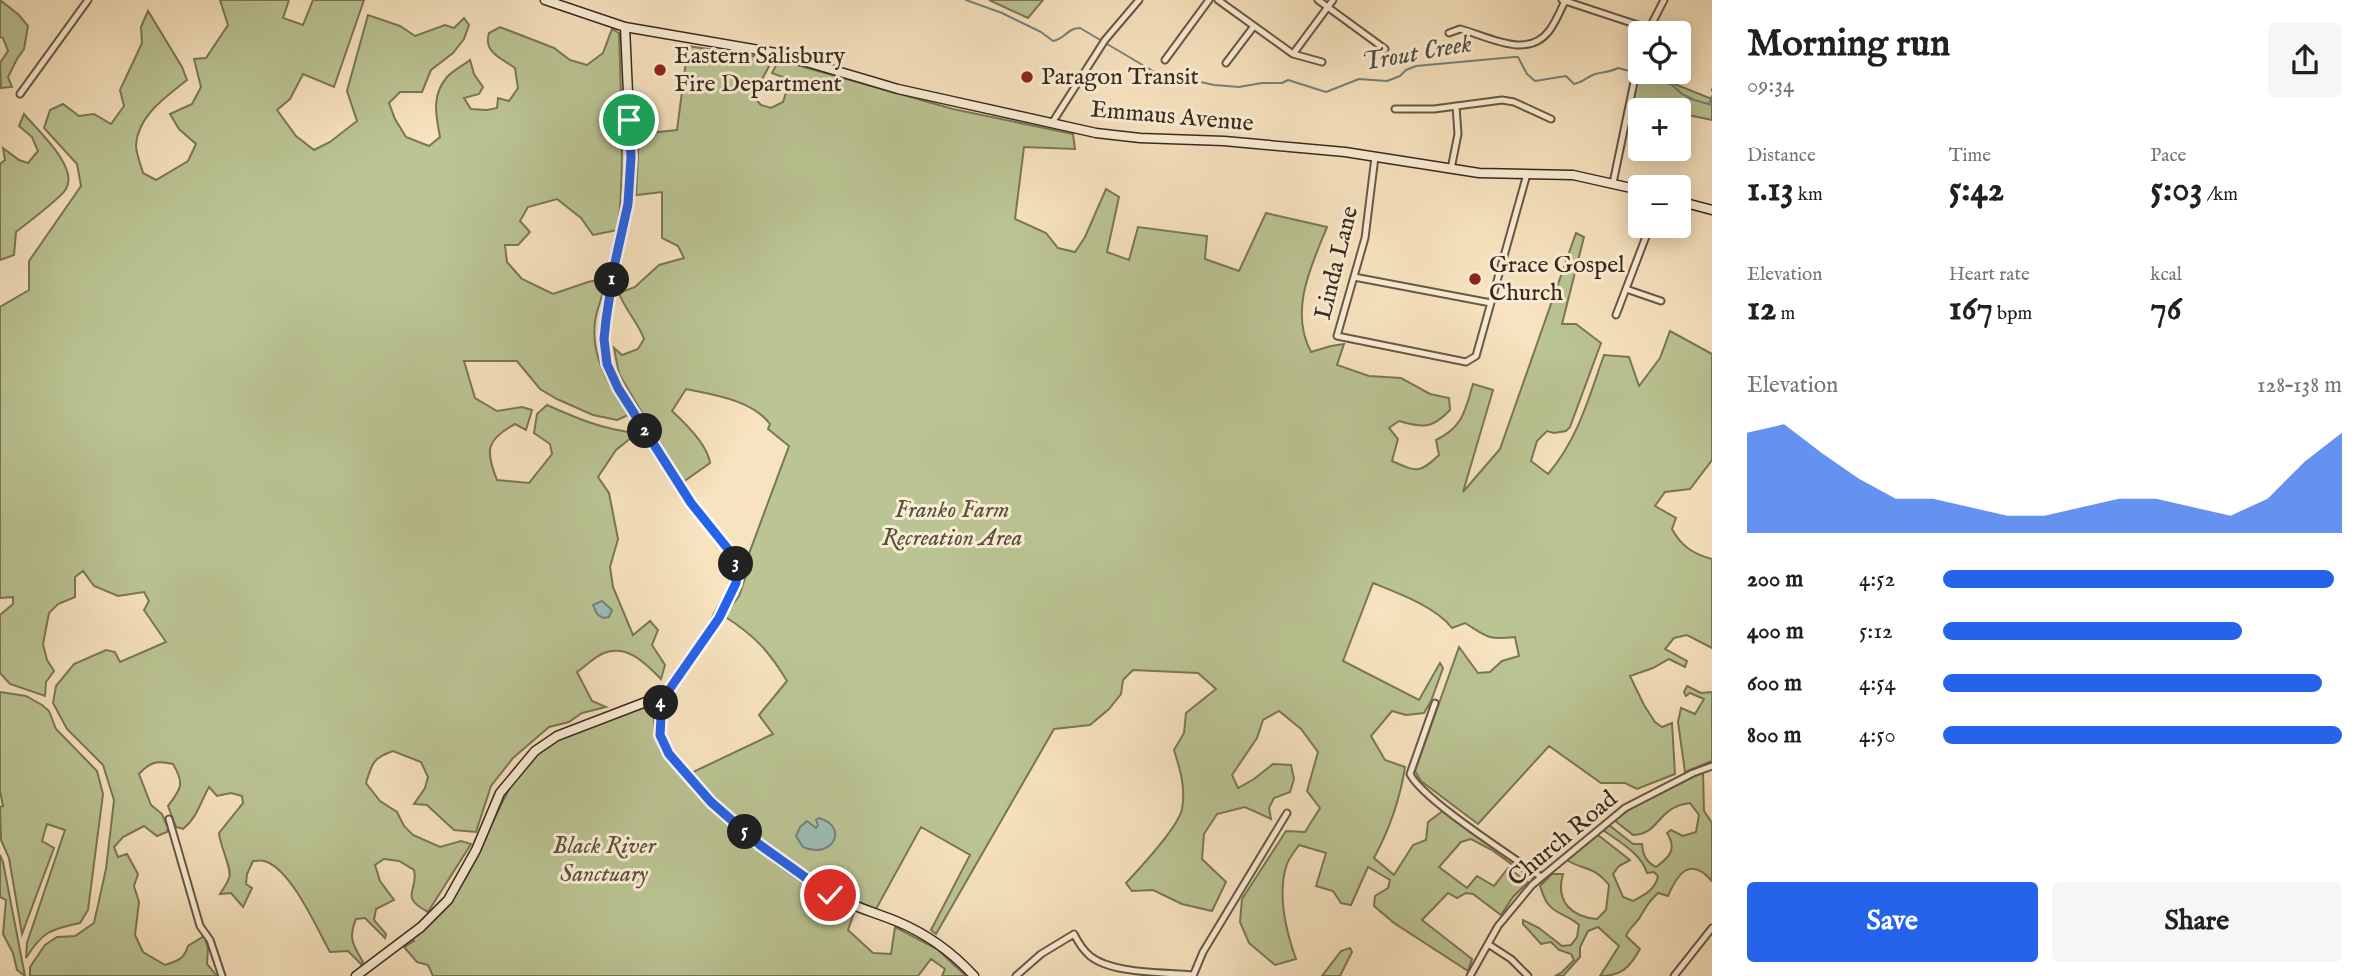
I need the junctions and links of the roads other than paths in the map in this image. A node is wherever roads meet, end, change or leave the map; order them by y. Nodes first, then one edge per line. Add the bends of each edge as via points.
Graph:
1 (88, 0) edge
2 (1139, 0) edge
3 (1209, 0) edge
4 (1218, 0) edge
5 (1318, 0) edge
6 (1332, 0) edge
7 (1664, 0) edge
8 (551, 1) edge
9 (1564, 1) edge
10 (1328, 7) junction
11 (1653, 21) edge
12 (1628, 24) edge
13 (1254, 26) junction
14 (625, 27) junction
15 (1450, 33) dead end
16 (1385, 49) dead end
17 (1293, 54) junction
18 (1165, 60) dead end
19 (1322, 62) dead end
20 (1226, 63) dead end
21 (1633, 84) edge
22 (20, 94) dead end
23 (1456, 106) junction
24 (1395, 109) dead end
25 (1551, 119) dead end
26 (1052, 123) junction
27 (1375, 157) junction
28 (1451, 169) junction
29 (1527, 174) junction
30 (1614, 183) junction
31 (1628, 187) edge
32 (1691, 205) edge
33 (1712, 211) edge
34 (1645, 238) edge
35 (1354, 277) junction
36 (1626, 289) junction
37 (1661, 300) dead end
38 (1490, 303) junction
39 (1616, 315) dead end
40 (664, 695) junction
41 (1435, 703) dead end
42 (1712, 766) edge
43 (1287, 813) dead end
44 (169, 819) dead end
45 (1541, 877) junction
46 (1712, 928) edge
47 (1488, 944) junction
48 (1118, 968) junction
49 (1193, 975) edge
50 (222, 976) edge
51 (356, 976) edge
52 (974, 976) edge
53 (1016, 976) edge
54 (1117, 976) edge
55 (1470, 976) edge
56 (1528, 976) edge
57 (1674, 976) edge

1 - 22 street
2 - 26 street via 1104,42
3 - 18 street
4 - 13 street
5 - 10 street
6 - 10 street
7 - 11 street
8 - 14 street, Emmaus Avenue
9 - 12 street
9 - 15 street via 1548,32 1530,44 1510,45 1460,29
10 - 16 street
10 - 17 street
13 - 17 street
13 - 20 street
14 - 26 street, Emmaus Avenue via 776,53 898,89
14 - 40 street via 629,187 606,320 606,356 618,388 691,503 732,554 738,572 719,618
17 - 19 street
21 - 30 street
23 - 24 street
23 - 25 street via 1506,100
23 - 28 street via 1458,134
26 - 27 street, Emmaus Avenue via 1123,136
27 - 28 street, Emmaus Avenue
27 - 35 street, Linda Lane via 1367,230
28 - 29 street, Emmaus Avenue
29 - 30 street, Emmaus Avenue
29 - 38 street
30 - 31 street, Emmaus Avenue
32 - 33 street
34 - 36 street
35 - 38 street
35 - 38 street, Linda Lane via 1337,336 1466,362 1476,356
36 - 37 street
36 - 39 street
40 - 51 street via 557,736 535,751 500,793 448,900 421,927
40 - 52 street via 659,727 665,747 711,802 822,890 914,930
41 - 45 street via 1410,774 1415,783
42 - 45 street, Church Road via 1625,808
43 - 49 street
44 - 50 street via 200,926 210,940
45 - 47 street, Church Road via 1509,910
46 - 57 street
47 - 55 street, Church Road
47 - 56 street
48 - 49 street
48 - 53 street via 1090,956 1074,933
48 - 54 street

